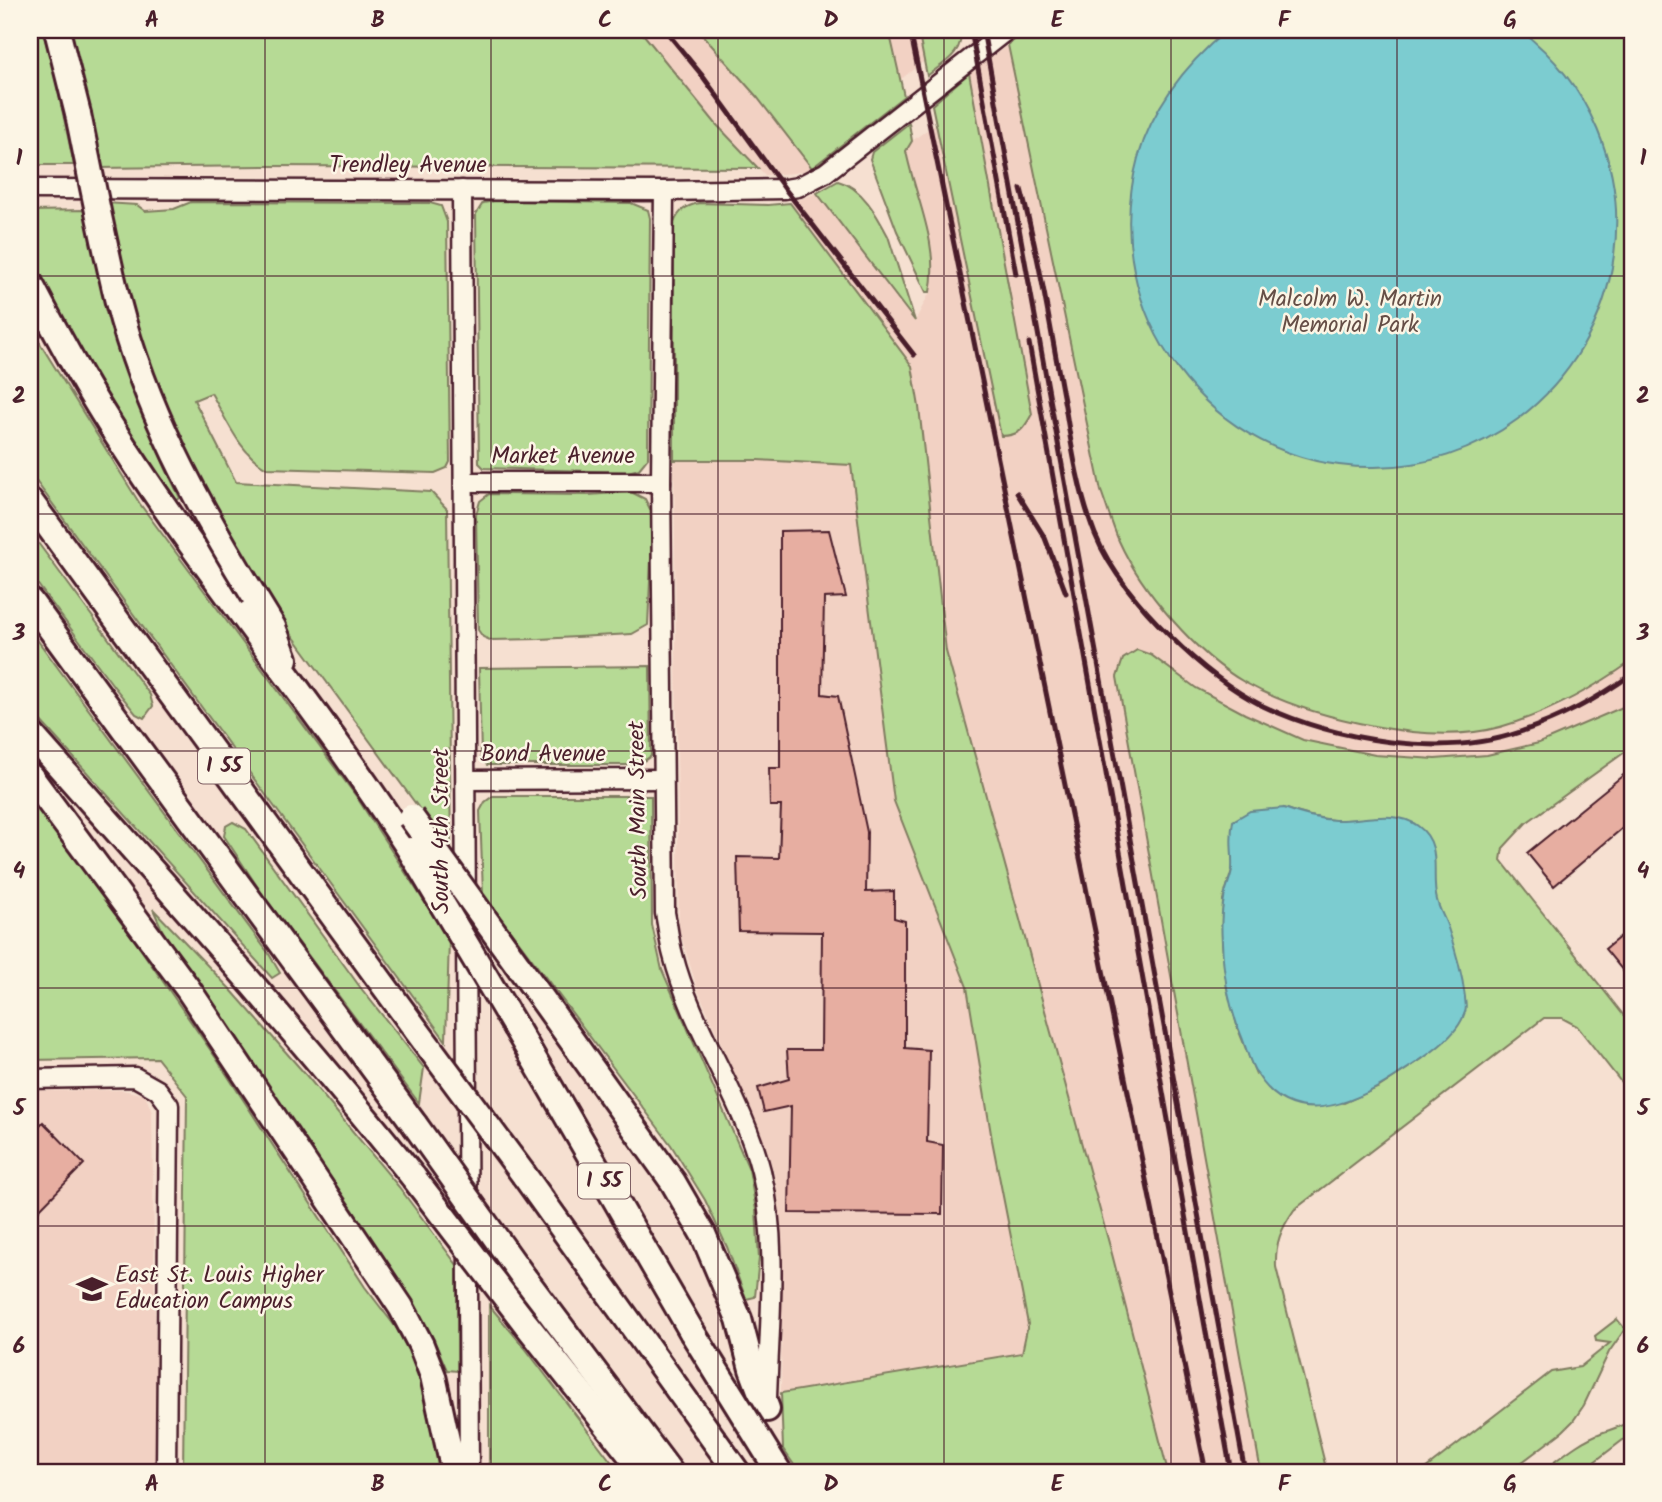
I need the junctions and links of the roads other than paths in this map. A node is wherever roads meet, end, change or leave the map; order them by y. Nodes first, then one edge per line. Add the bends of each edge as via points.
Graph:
1 (57, 30) edge
2 (1007, 30) edge
3 (30, 189) edge
4 (462, 190) junction
5 (664, 191) junction
6 (30, 283) edge
7 (465, 482) junction
8 (661, 482) junction
9 (30, 501) edge
10 (30, 601) edge
11 (246, 603) junction
12 (30, 733) edge
13 (30, 776) edge
14 (663, 779) junction
15 (364, 780) junction
16 (467, 780) junction
17 (30, 1079) edge
18 (767, 1409) joint
19 (166, 1472) edge
20 (454, 1472) edge
21 (469, 1472) edge
22 (644, 1472) edge
23 (670, 1472) edge
24 (737, 1472) edge
25 (779, 1472) edge

1 - 11 highway, bridge via 118,303 139,368 162,429
2 - 5 street, Trendley Avenue via 825,173 798,187
3 - 4 street, Trendley Avenue
4 - 5 street, Trendley Avenue
4 - 7 street, South 4th Street
5 - 8 street, South Main Street
6 - 11 highway via 103,414
7 - 8 street, Market Avenue
7 - 16 street, South 4th Street
8 - 14 street, South Main Street
9 - 24 highway, I 55, bridge
10 - 23 highway, I 55, bridge
11 - 15 highway, I 55 via 273,627 284,651 289,680
12 - 22 highway, bridge via 338,1083
13 - 20 highway via 188,989 401,1307 433,1376
14 - 16 street, Bond Avenue
14 - 18 street, South Main Street via 665,913 673,956 761,1170 771,1246
15 - 18 highway, bridge via 395,799 411,817 673,1182 703,1234 739,1319
15 - 25 highway, I 55, bridge
16 - 21 street, South 4th Street
17 - 19 street via 135,1077 158,1090 169,1105

